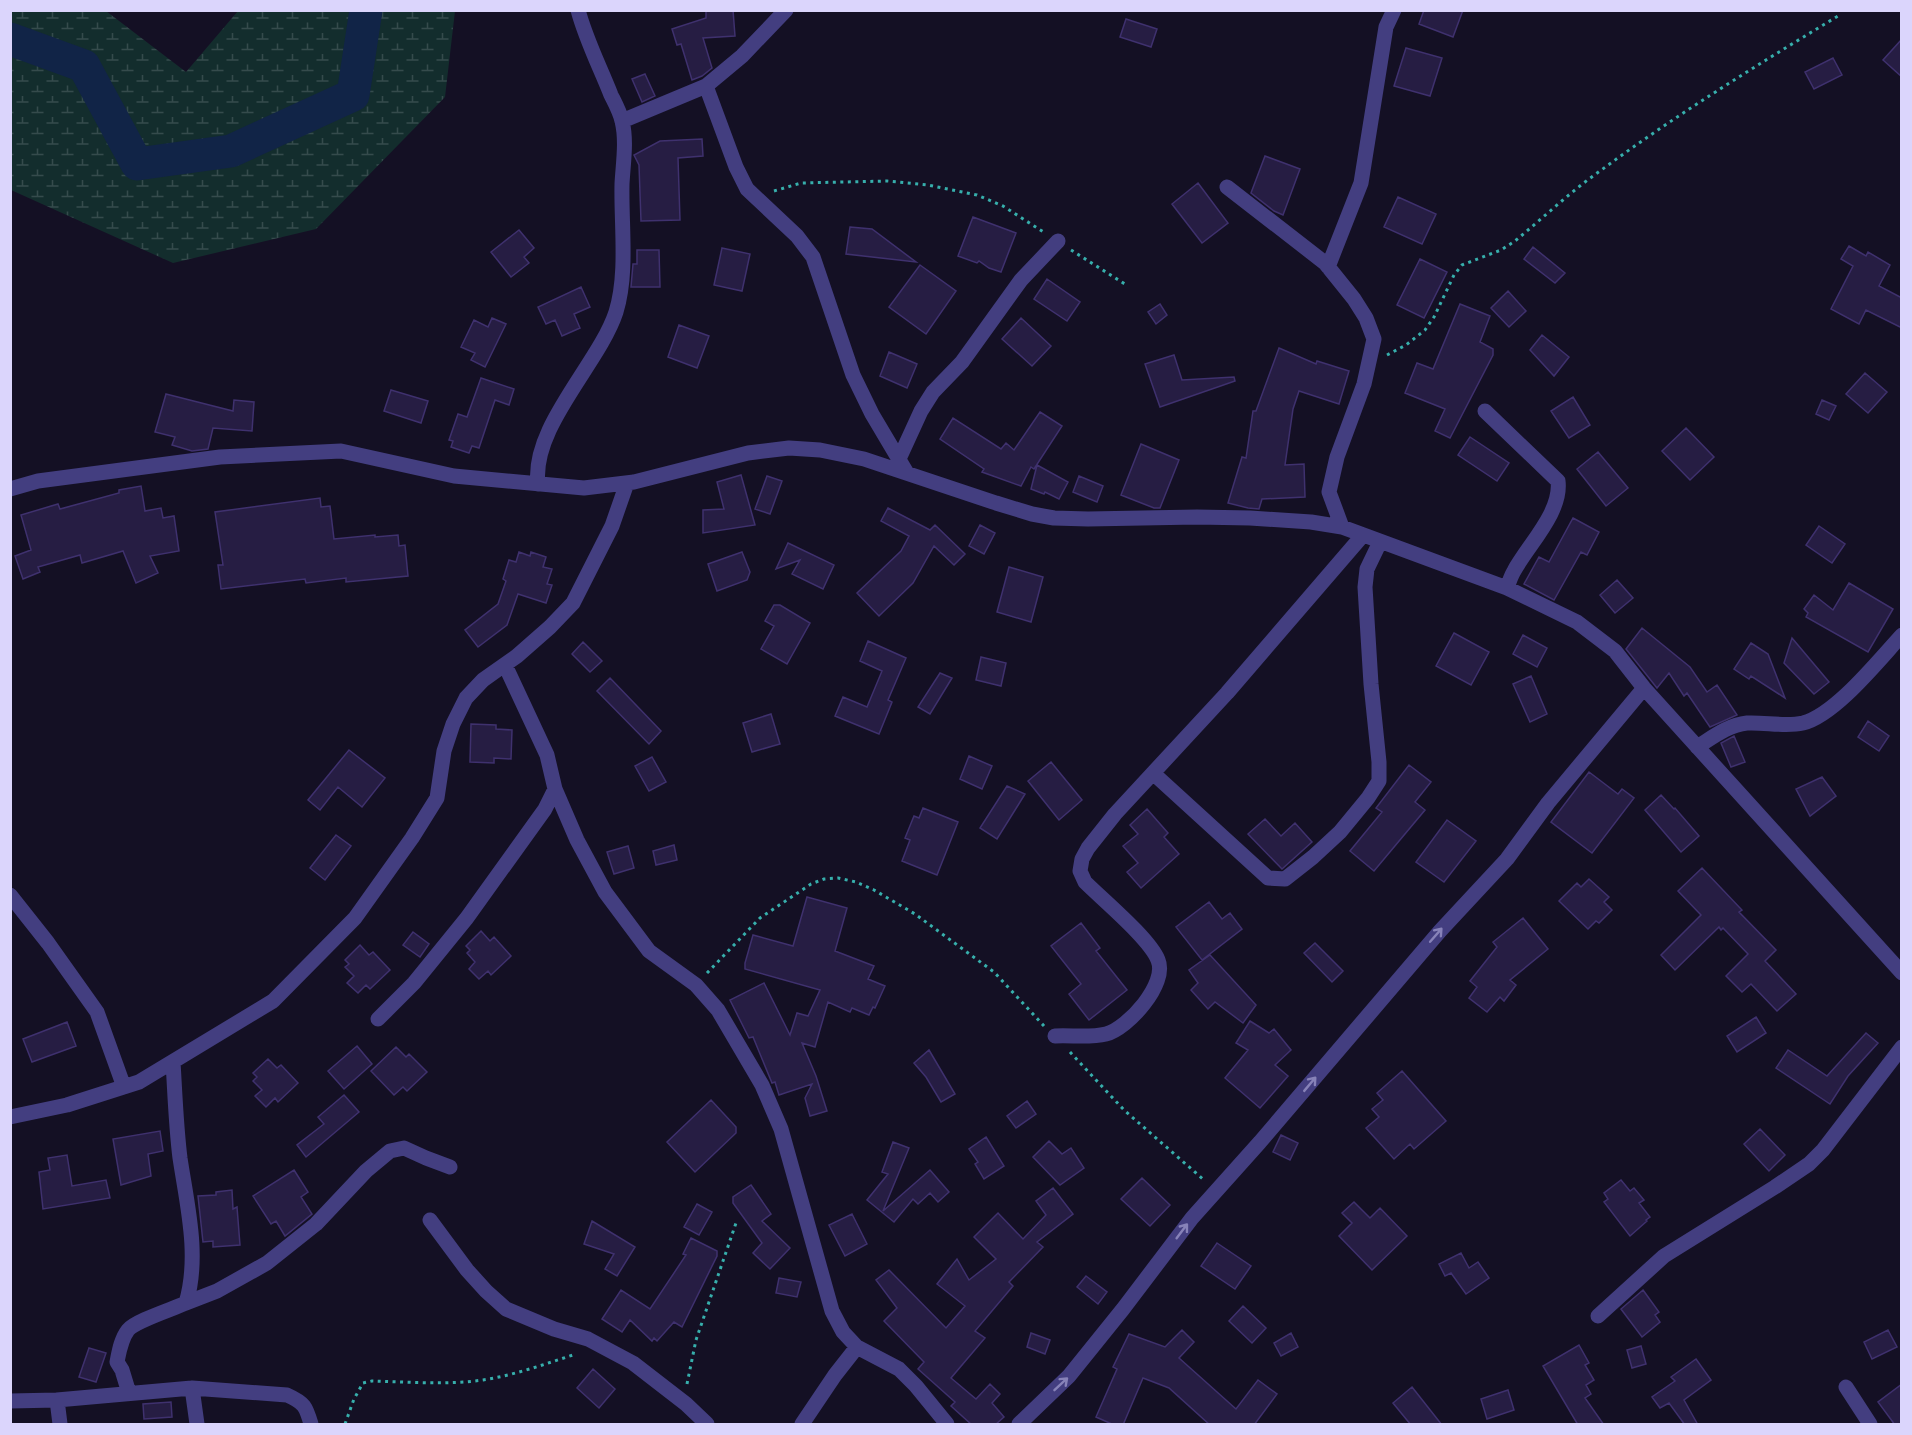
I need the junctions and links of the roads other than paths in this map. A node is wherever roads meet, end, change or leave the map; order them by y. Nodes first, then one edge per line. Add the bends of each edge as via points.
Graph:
1 (578, 10) edge
2 (786, 10) edge
3 (1394, 10) edge
4 (706, 86) junction
5 (622, 121) junction
6 (1227, 187) dead end
7 (1058, 241) road end
8 (1328, 267) junction
9 (1485, 411) dead end
10 (899, 459) junction
11 (908, 473) junction
12 (627, 483) junction
13 (538, 484) junction
14 (10, 489) edge
15 (1342, 527) junction
16 (1363, 535) junction
17 (1380, 542) junction
18 (1507, 588) junction
19 (1902, 635) edge
20 (505, 665) junction
21 (1644, 688) junction
22 (1697, 747) junction
23 (1154, 774) junction
24 (555, 789) junction
25 (10, 895) edge
26 (1902, 973) edge
27 (378, 1019) dead end
28 (1055, 1036) road end
29 (1902, 1047) edge
30 (172, 1062) junction
31 (124, 1087) junction
32 (10, 1117) edge
33 (450, 1167) dead end
34 (430, 1220) dead end
35 (186, 1303) junction
36 (1598, 1316) dead end
37 (857, 1347) junction
38 (1846, 1387) dead end
39 (192, 1388) junction
40 (129, 1393) junction
41 (57, 1400) junction
42 (10, 1401) edge
43 (1867, 1423) edge
44 (60, 1425) edge
45 (197, 1425) edge
46 (311, 1425) edge
47 (707, 1425) edge
48 (802, 1425) edge
49 (947, 1425) edge
50 (1019, 1425) edge

1 - 5 street
2 - 4 street via 742,56
3 - 8 street via 1386,27 1361,183
4 - 5 street
4 - 10 street via 747,189 797,236 813,257 853,375
5 - 13 street via 623,233 616,310 545,441
6 - 8 street
7 - 10 street via 1021,279 962,362 933,392
8 - 15 street via 1366,318 1374,339 1370,364 1337,457 1329,492
9 - 18 street via 1558,482 1554,507
10 - 11 street
11 - 12 street via 842,454 789,448 748,453
11 - 15 street via 1054,518 1250,518
12 - 13 street via 584,488
12 - 20 street via 612,526 573,603
13 - 14 street via 454,476 341,451 220,457 38,481
15 - 16 street
16 - 17 street
16 - 23 street
17 - 18 street
17 - 23 street via 1367,569 1365,587 1378,781 1340,832 1298,871 1285,879 1268,878
18 - 21 street via 1577,622 1615,651
19 - 22 street via 1831,710 1815,719 1800,724 1745,723 1727,728
20 - 24 street via 547,755
20 - 30 street via 466,698 444,751 437,798 355,918 273,1001
21 - 22 street
50 -> 21 street via 1069,1376 1192,1218 1507,859 1548,803
22 - 26 street
23 - 28 street via 1088,848 1080,871 1085,882 1151,948 1159,961 1156,986 1131,1018 1116,1030 1092,1036
24 - 27 street via 545,809 466,919 414,983
24 - 37 street via 605,892 650,951 696,985 718,1010 767,1096 781,1129 832,1311
25 - 31 street via 97,1012
29 - 36 street via 1809,1164 1664,1256
30 - 31 street
30 - 35 street via 192,1238
31 - 32 street
33 - 35 street via 405,1148 390,1151 316,1224 267,1263
34 - 47 street via 467,1270 506,1309 588,1339 633,1363
35 - 40 street via 128,1329 117,1362
37 - 48 street
37 - 49 street via 899,1370
38 - 43 street
39 - 40 street
39 - 45 street
39 - 46 street via 287,1395 305,1406
40 - 41 street
41 - 42 street
41 - 44 street

